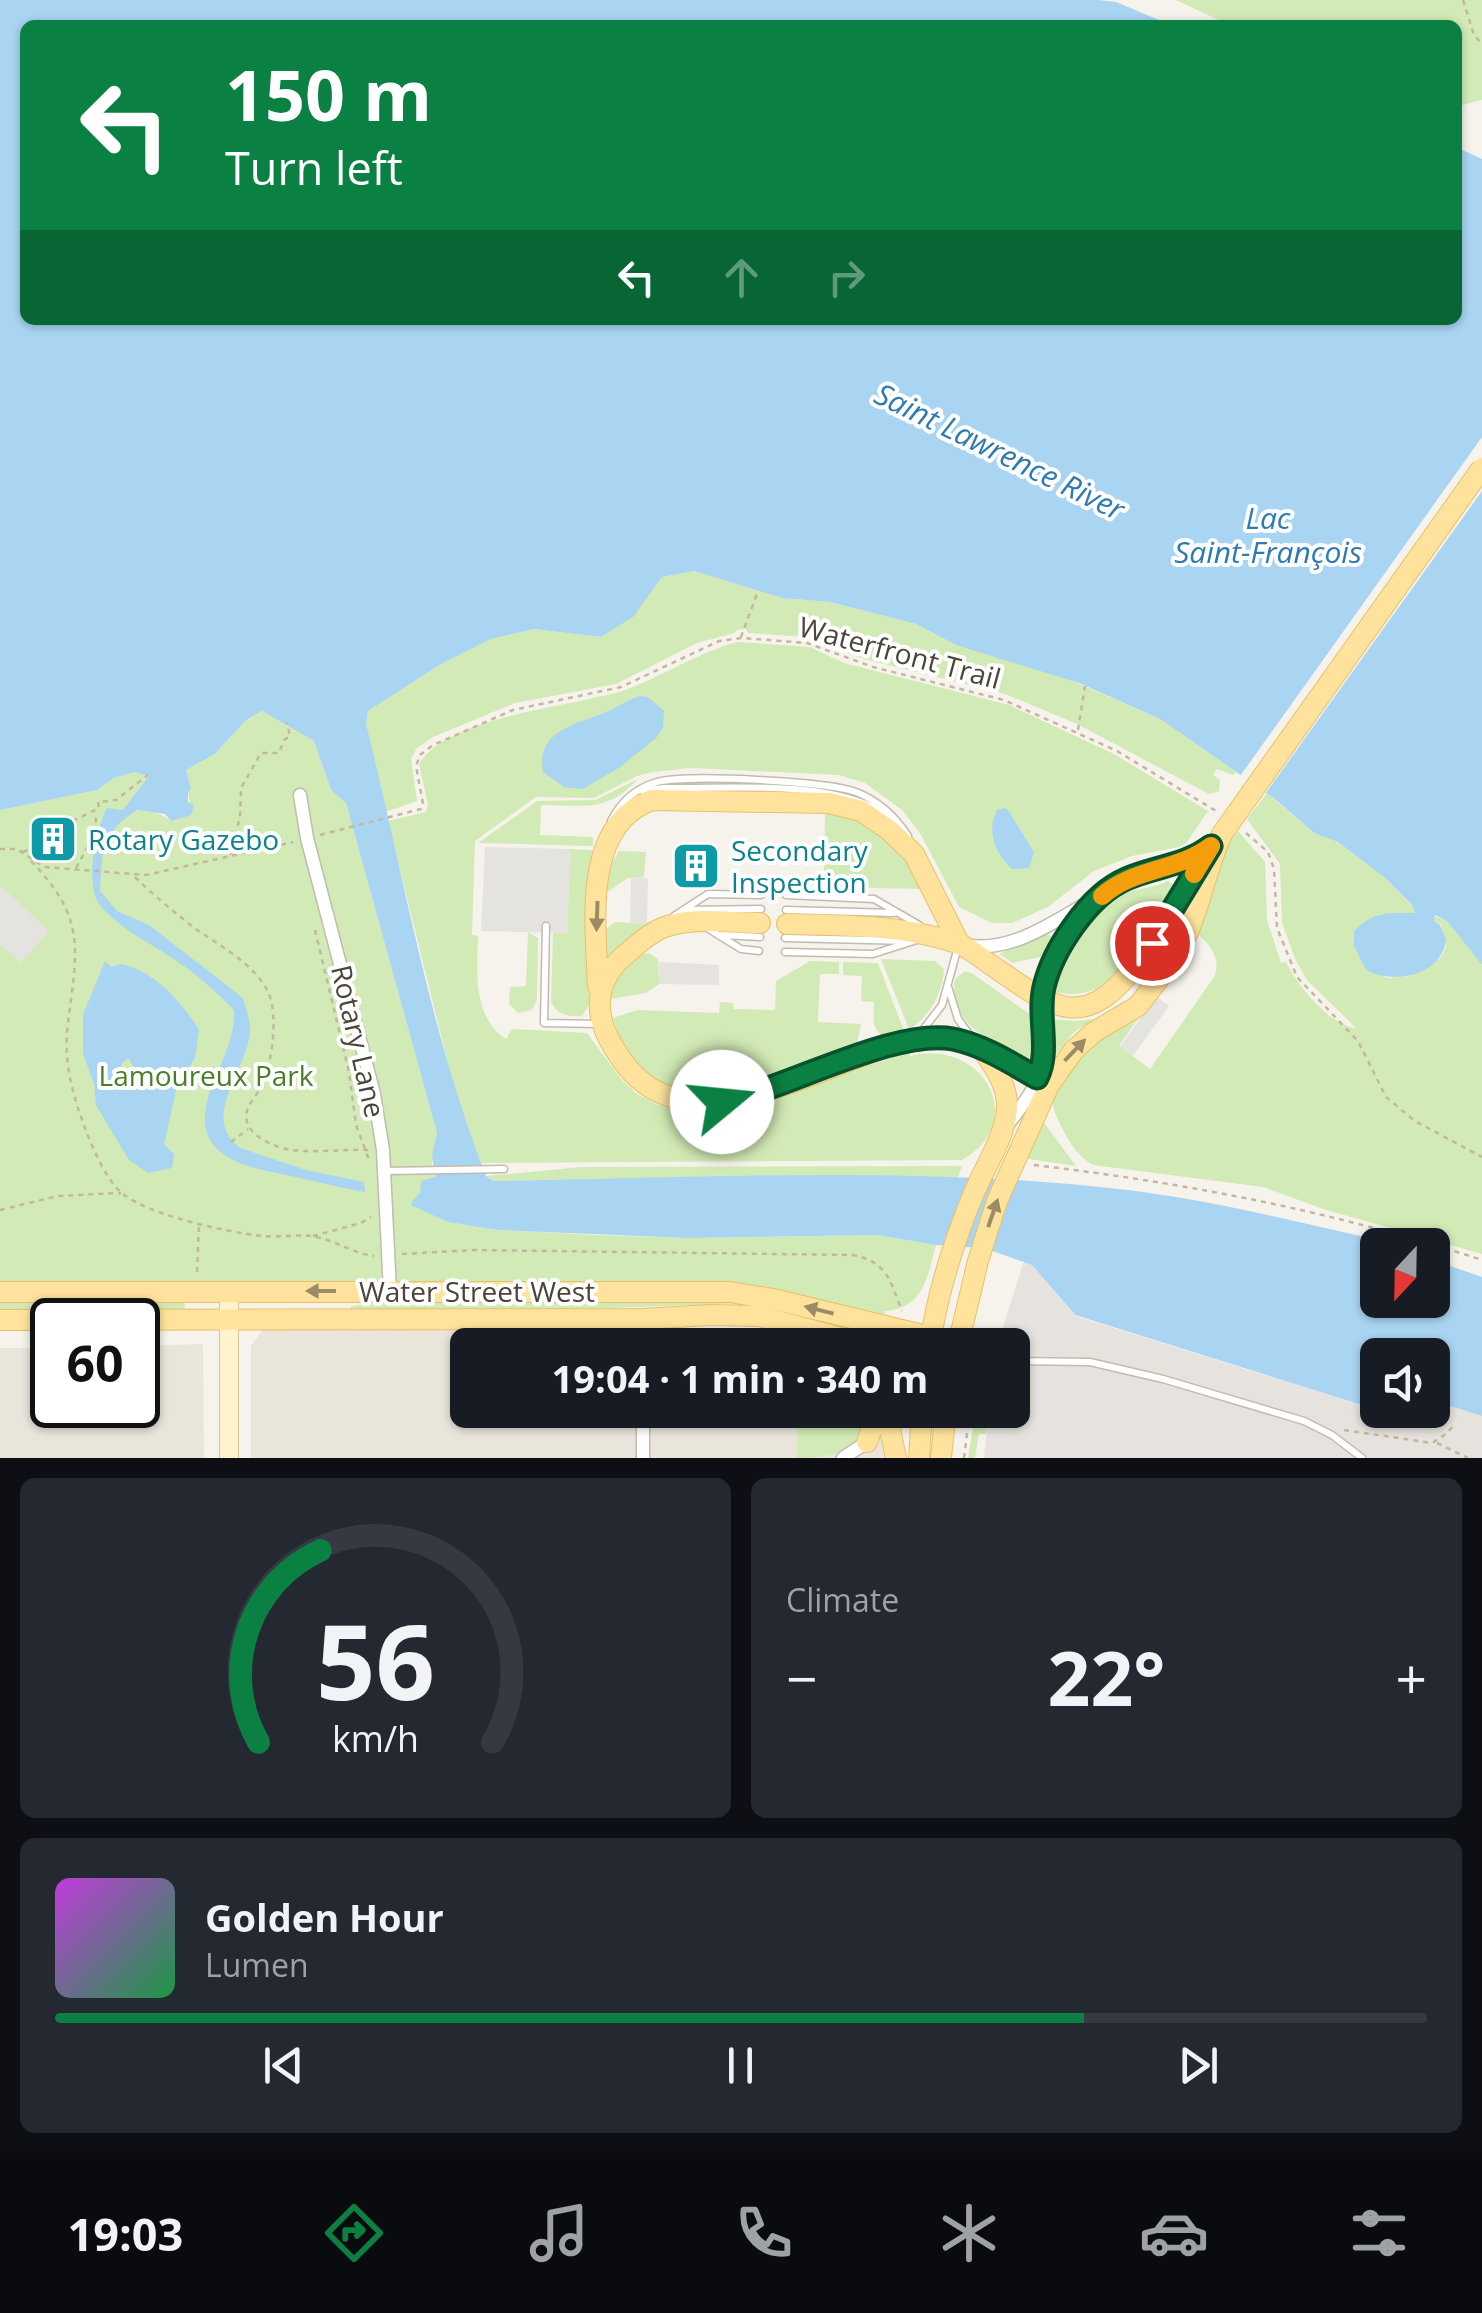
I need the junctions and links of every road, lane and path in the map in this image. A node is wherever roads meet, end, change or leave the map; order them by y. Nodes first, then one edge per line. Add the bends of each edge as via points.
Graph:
1 (1463, 0) edge
2 (1482, 44) edge
3 (1482, 468) edge
4 (758, 591) dead end
5 (741, 638) junction
6 (1086, 686) dead end
7 (287, 724) dead end
8 (1078, 731) junction
9 (148, 775) dead end
10 (300, 795) dead end
11 (96, 811) junction
12 (1220, 835) junction
13 (307, 838) junction
14 (603, 848) junction
15 (0, 849) edge
16 (21, 852) junction
17 (26, 856) junction
18 (230, 857) junction
19 (921, 865) junction
20 (77, 870) junction
21 (134, 876) junction
22 (1105, 893) junction
23 (761, 895) dead end
24 (786, 895) dead end
25 (904, 917) junction
26 (682, 919) junction
27 (760, 923) joint
28 (786, 924) joint
29 (314, 926) dead end
30 (546, 926) dead end
31 (712, 932) junction
32 (940, 940) junction
33 (759, 951) dead end
34 (785, 952) dead end
35 (1156, 959) junction
36 (947, 986) junction
37 (598, 1000) junction
38 (1042, 1000) junction
39 (602, 1024) junction
40 (914, 1039) junction
41 (980, 1046) junction
42 (1043, 1082) junction
43 (250, 1128) junction
44 (1000, 1137) junction
45 (231, 1142) dead end
46 (364, 1150) junction
47 (384, 1150) junction
48 (1482, 1156) edge
49 (370, 1163) dead end
50 (1019, 1165) junction
51 (504, 1168) dead end
52 (385, 1171) junction
53 (122, 1194) junction
54 (0, 1210) edge
55 (373, 1212) dead end
56 (200, 1223) junction
57 (313, 1236) junction
58 (390, 1255) junction
59 (1482, 1260) edge
60 (390, 1291) junction
61 (0, 1292) edge
62 (197, 1292) junction
63 (229, 1292) junction
64 (230, 1319) junction
65 (643, 1319) junction
66 (0, 1320) edge
67 (794, 1323) junction
68 (643, 1328) edge
69 (802, 1328) edge
70 (811, 1328) edge
71 (894, 1328) edge
72 (923, 1328) edge
73 (937, 1328) edge
74 (962, 1328) edge
75 (1030, 1361) edge
76 (1454, 1424) dead end
77 (643, 1428) edge
78 (872, 1428) edge
79 (890, 1428) edge
80 (921, 1428) edge
81 (944, 1428) edge
82 (968, 1428) edge
83 (1342, 1430) dead end
84 (868, 1442) joint
85 (1436, 1442) junction
86 (229, 1458) edge
87 (642, 1458) edge
88 (843, 1458) edge
89 (896, 1458) edge
90 (919, 1458) edge
91 (941, 1458) edge
92 (964, 1458) edge
93 (1362, 1458) edge
94 (1468, 1458) edge

1 - 2 path
3 - 12 main road, bridge
4 - 5 path
5 - 8 path, Waterfront Trail via 807,642 873,667 1004,700
5 - 13 path, Waterfront Trail via 718,641 621,688 513,710 433,744 417,760 422,809
6 - 8 path
7 - 18 path via 290,736 279,753 261,753 244,780
8 - 12 path, Waterfront Trail via 1169,781
9 - 11 path via 116,800 98,802
10 - 13 street, Rotary Lane
11 - 16 path
11 - 20 path via 92,840
12 - 22 street via 1188,862 1128,878
12 - 35 main road via 1191,929
12 - 48 path, Waterfront Trail via 1268,852 1277,928 1297,977 1358,1041 1386,1097 1415,1121
13 - 18 path, Waterfront Trail
13 - 47 street, Rotary Lane
14 - 19 main road via 624,818 652,800 830,802 876,820
14 - 19 lane via 624,801 670,780 830,784 881,805 908,836
14 -> 37 main road
15 - 16 path
16 - 17 path, Waterfront Trail
17 - 20 path, Waterfront Trail via 44,867
17 - 53 path via 52,882 72,922 69,1080 88,1135
18 - 21 path, Waterfront Trail
19 - 32 main road
20 - 21 path, Waterfront Trail
21 - 43 path via 246,966 269,993 272,1037 265,1079 248,1106
22 - 32 street via 1017,940 982,948
22 - 38 street via 1062,948
23 - 26 lane via 708,894
24 - 25 lane via 874,899
25 - 28 lane via 889,912
25 - 32 lane
26 - 27 main road
26 - 31 lane
26 - 37 main road via 612,966
27 - 31 lane via 724,936
28 - 32 main road via 880,926
29 - 46 path
30 - 39 lane via 544,1023
31 - 33 lane
32 - 34 lane via 874,954
32 - 36 lane
32 - 38 main road
35 - 38 main road via 1094,1004
42 -> 35 main road via 1094,1032 1138,1006
36 - 40 lane via 938,1012
36 - 41 lane via 958,1019
37 - 39 main road
38 - 42 street
39 - 40 main road via 636,1078 670,1097 704,1104 738,1099
40 - 41 main road via 934,1036
41 - 42 main road
41 - 44 main road via 1005,1090
42 - 44 street
42 - 50 main road
43 - 45 path
43 - 46 path via 286,1149
44 - 73 main road via 950,1257
46 - 47 path
46 - 49 path
47 - 52 street, Rotary Lane
50 - 59 path via 1242,1196
74 -> 50 main road via 978,1261
51 - 52 lane
52 - 58 street, Rotary Lane
53 - 54 path via 58,1196
53 - 56 path
55 - 57 path via 361,1224
56 - 57 path via 252,1235
56 - 62 path
57 - 58 path via 369,1256
58 - 60 street, Rotary Lane
58 - 72 path via 474,1250 853,1256 883,1268 903,1312
60 -> 63 main road, Water Street West
71 -> 60 main road, Water Street West via 730,1292
61 - 62 main road, Water Street West
62 - 63 main road, Water Street West
63 - 64 street
64 - 65 main road, Water Street West
64 - 66 main road, Water Street West
64 - 86 street
65 - 67 main road, Water Street West via 745,1315
65 - 68 street
67 - 69 main road
67 - 70 main road, Water Street West
75 - 93 lane via 1090,1362 1164,1380 1304,1421
76 - 85 path
77 - 87 street
78 - 84 main road
79 - 89 main road
80 - 90 main road
81 - 91 main road
82 - 92 path
83 - 85 path
84 - 88 street
85 - 94 path

